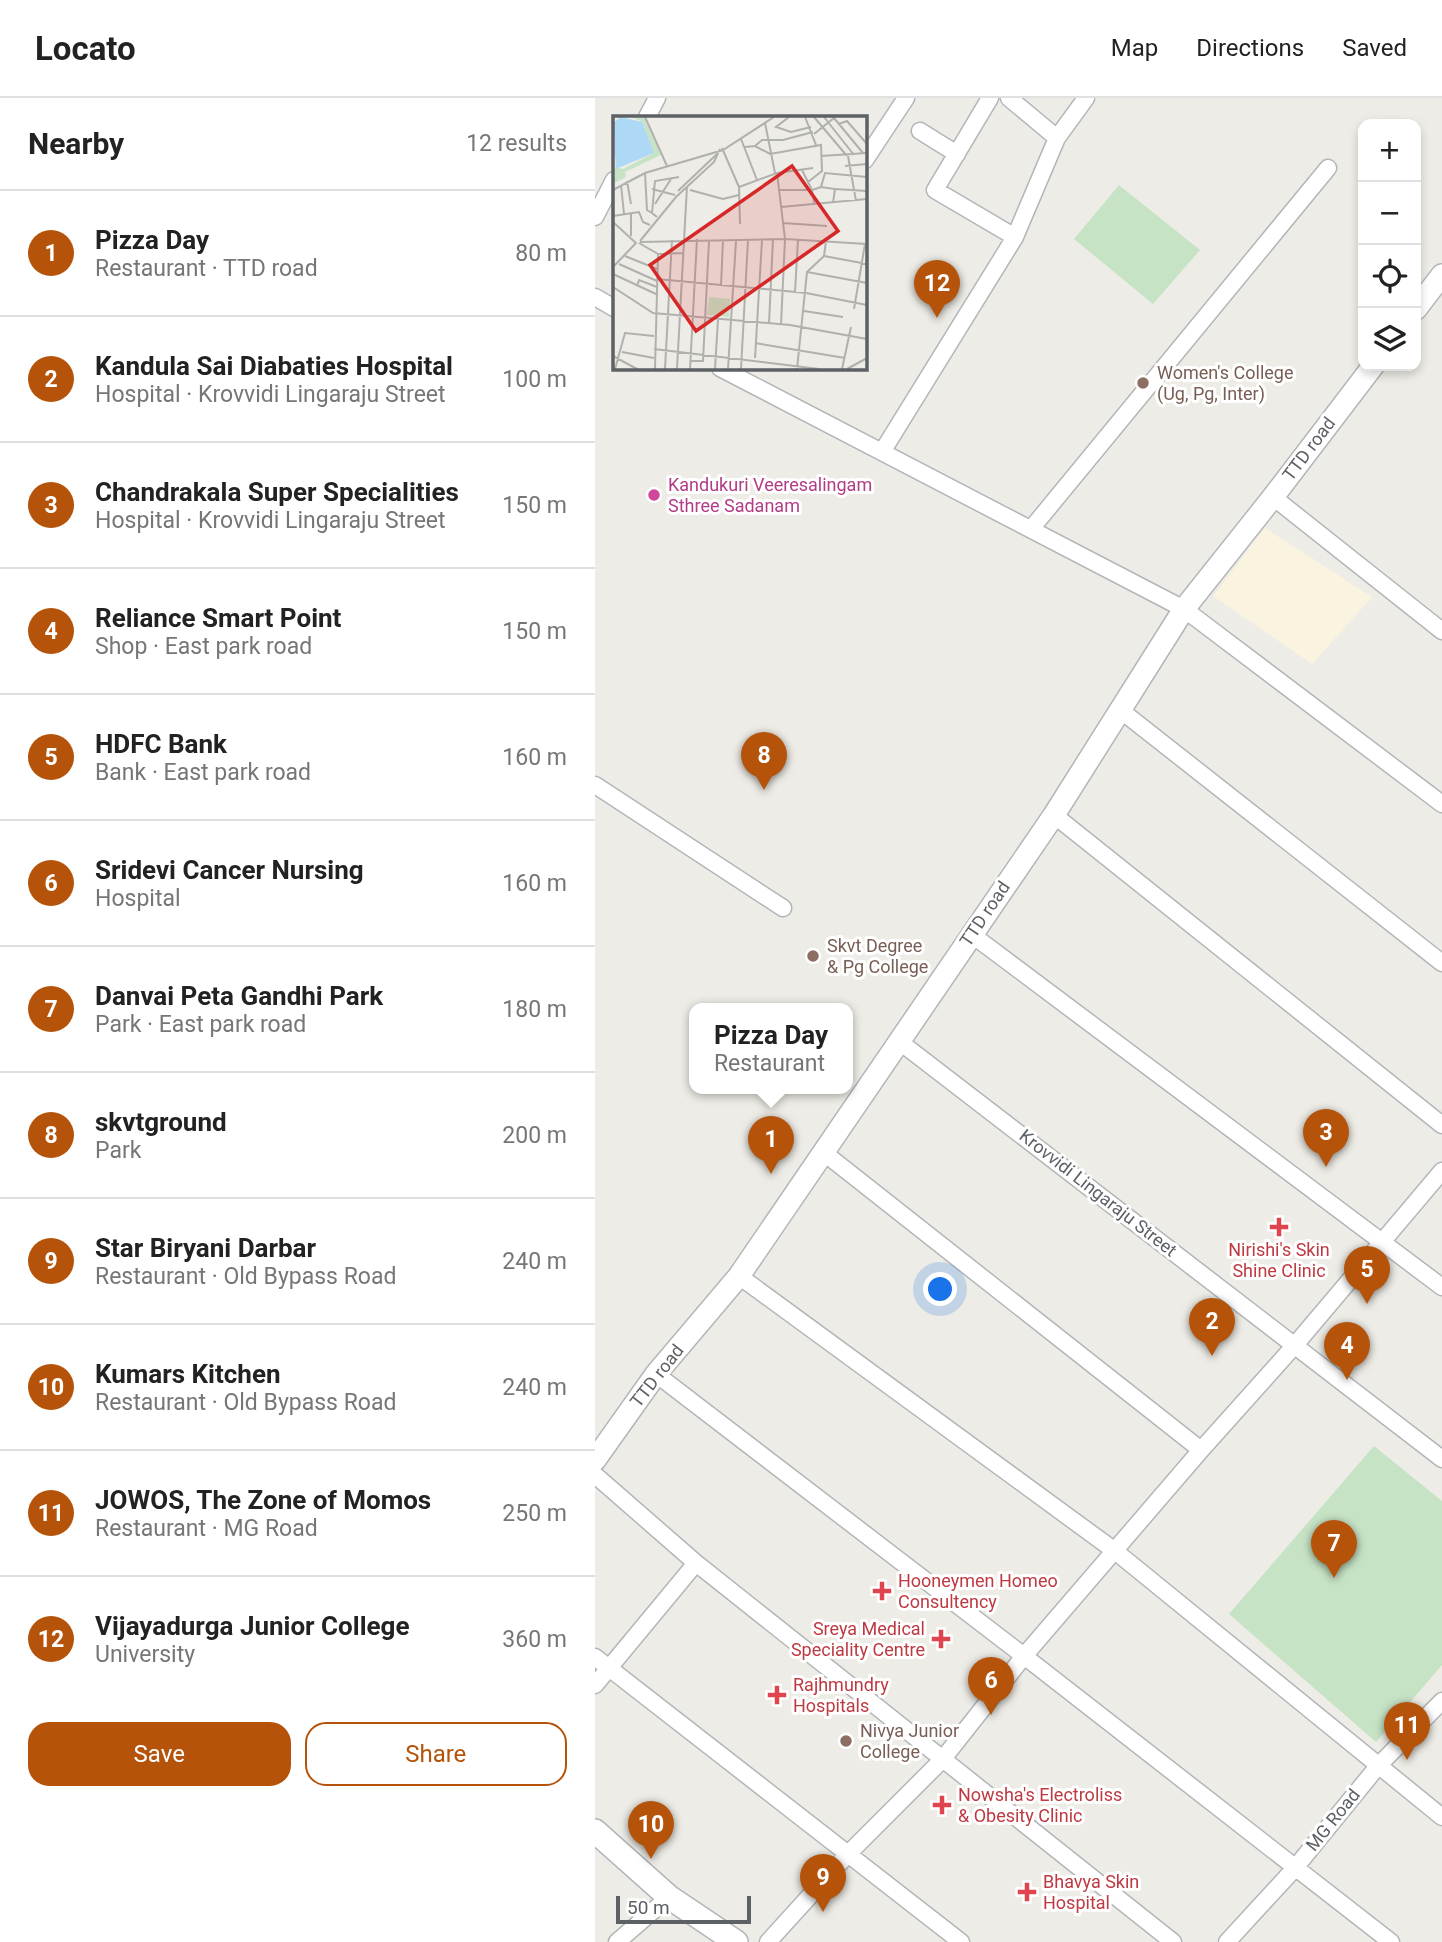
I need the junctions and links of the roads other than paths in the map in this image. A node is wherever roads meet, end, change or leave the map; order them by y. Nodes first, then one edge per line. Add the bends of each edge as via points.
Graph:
1 (657, 98) edge
2 (906, 98) edge
3 (990, 98) edge
4 (1009, 98) edge
5 (1086, 98) edge
6 (648, 116) edge
7 (920, 131) dead end
8 (1057, 138) junction
9 (957, 154) junction
10 (866, 158) edge
11 (1328, 168) dead end
12 (613, 182) edge
13 (595, 217) edge
14 (1015, 237) junction
15 (1442, 275) edge
16 (595, 297) edge
17 (613, 307) edge
18 (1417, 308) edge
19 (725, 369) edge
20 (1369, 371) edge
21 (882, 452) junction
22 (1273, 497) junction
23 (1031, 529) junction
24 (1184, 609) junction
25 (1442, 631) edge
26 (1119, 709) junction
27 (595, 785) edge
28 (1442, 804) edge
29 (1054, 815) junction
30 (783, 908) dead end
31 (971, 934) junction
32 (1442, 963) edge
33 (900, 1042) junction
34 (1442, 1125) edge
35 (823, 1152) junction
36 (1442, 1171) edge
37 (1383, 1241) junction
38 (739, 1276) junction
39 (1442, 1287) edge
40 (1295, 1345) junction
41 (656, 1374) junction
42 (1201, 1450) junction
43 (1442, 1459) edge
44 (595, 1461) edge
45 (595, 1475) edge
46 (1115, 1551) junction
47 (696, 1563) junction
48 (1024, 1656) junction
49 (595, 1657) edge
50 (608, 1667) junction
51 (595, 1685) edge
52 (1442, 1701) edge
53 (943, 1760) junction
54 (1378, 1766) junction
55 (1442, 1817) edge
56 (595, 1831) edge
57 (847, 1855) junction
58 (1295, 1868) junction
59 (669, 1897) junction
60 (617, 1942) edge
61 (736, 1942) edge
62 (768, 1942) edge
63 (961, 1942) edge
64 (1173, 1942) edge
65 (1227, 1942) edge
66 (1391, 1942) edge

1 - 6 street
2 - 10 street
3 - 9 street
4 - 8 street
5 - 8 street
7 - 9 street
8 - 14 street
9 - 14 street via 935,190
11 - 23 street
12 - 13 street
14 - 21 street
15 - 18 street
16 - 17 street
19 - 21 street
20 - 22 street, TTD road
21 - 23 street
22 - 24 street, TTD road
22 - 25 street
23 - 24 street
24 - 26 street, TTD road
24 - 28 street
26 - 29 street, TTD road
26 - 32 street
27 - 30 street
29 - 31 street, TTD road
29 - 34 street
31 - 33 street, TTD road
31 - 37 street
33 - 35 street, TTD road
33 - 40 street, Krovvidi Lingaraju Street
35 - 38 street, TTD road
35 - 42 street
36 - 37 street
37 - 39 street
37 - 40 street
38 - 41 street, TTD road
38 - 46 street
40 - 42 street
40 - 43 street, Krovvidi Lingaraju Street
41 - 44 street, TTD road
41 - 48 street
42 - 46 street
45 - 47 street
46 - 48 street
46 - 54 street
47 - 50 street
47 - 53 street
48 - 53 street
48 - 58 street
49 - 50 street
50 - 51 street
50 - 57 street
52 - 54 street, MG Road
53 - 57 street
53 - 64 street
54 - 55 street
54 - 58 street, MG Road
56 - 59 main road
57 - 62 street
57 - 63 street
58 - 65 street, MG Road
58 - 66 street
59 - 60 street
59 - 61 main road

